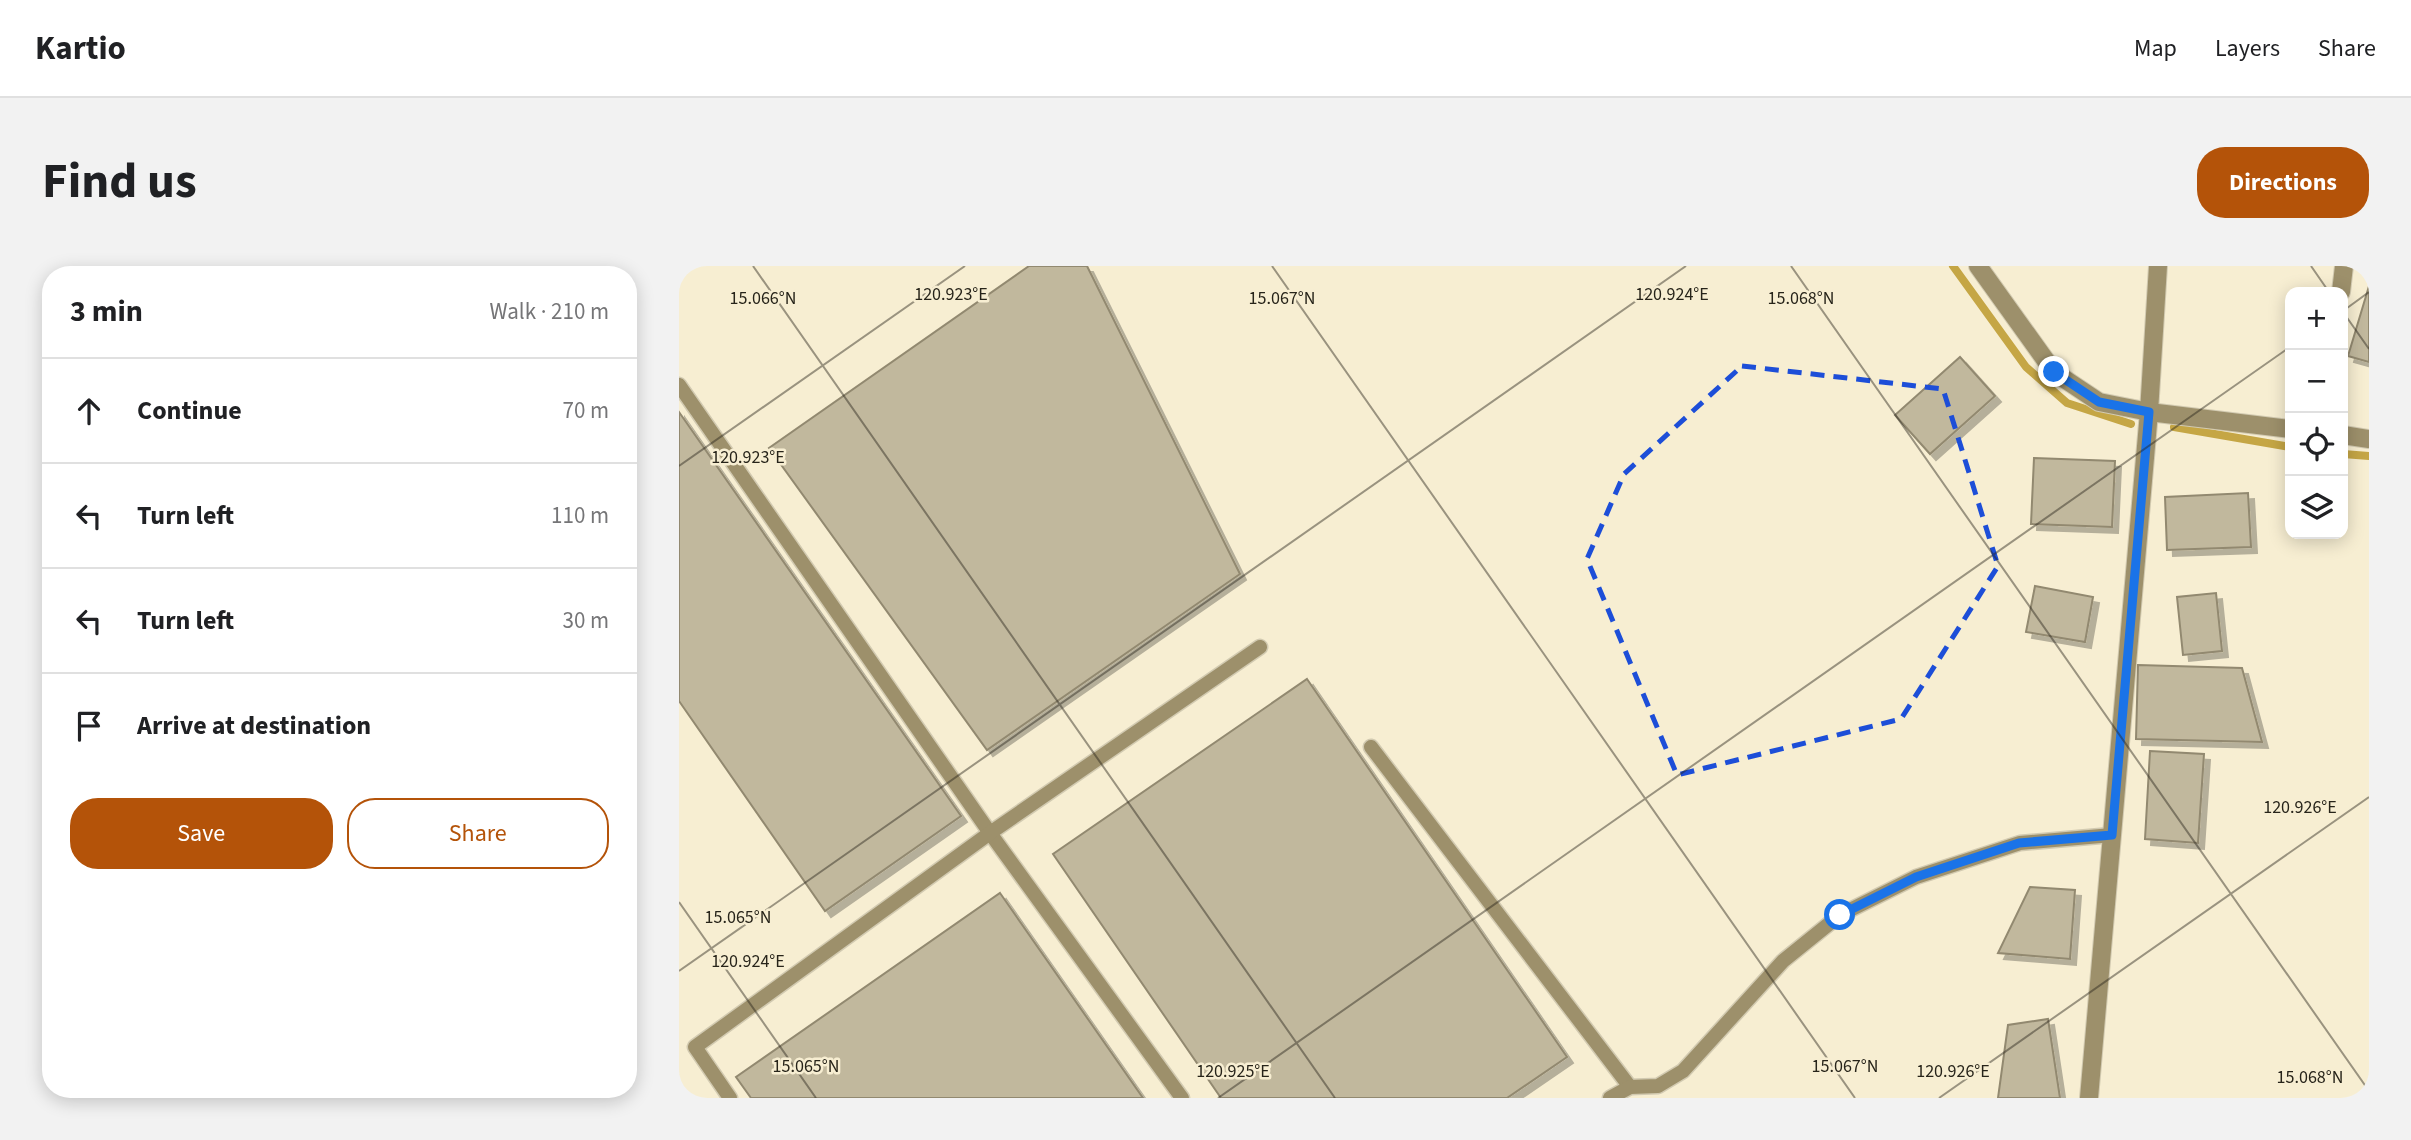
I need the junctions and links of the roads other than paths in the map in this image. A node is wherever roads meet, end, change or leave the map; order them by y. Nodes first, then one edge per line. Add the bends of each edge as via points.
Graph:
1 (1978, 266) edge
2 (2158, 266) edge
3 (2344, 266) edge
4 (2342, 287) edge
5 (679, 385) edge
6 (2149, 412) junction
7 (2285, 428) edge
8 (2348, 436) edge
9 (2369, 439) edge
10 (1260, 647) dead end
11 (1371, 747) dead end
12 (990, 833) junction
13 (2112, 835) junction
14 (1630, 1087) junction
15 (730, 1098) edge
16 (1182, 1098) edge
17 (1610, 1098) edge
18 (2089, 1098) edge

1 - 6 street via 2054,372 2099,402
2 - 6 street
3 - 4 street
5 - 12 lane
6 - 7 street
6 - 13 street
8 - 9 street
10 - 12 lane
11 - 14 lane
12 - 15 lane via 695,1047
12 - 16 lane
13 - 14 lane via 2019,843 1916,877 1840,915 1783,961 1683,1071 1658,1086
13 - 18 street
14 - 17 lane

